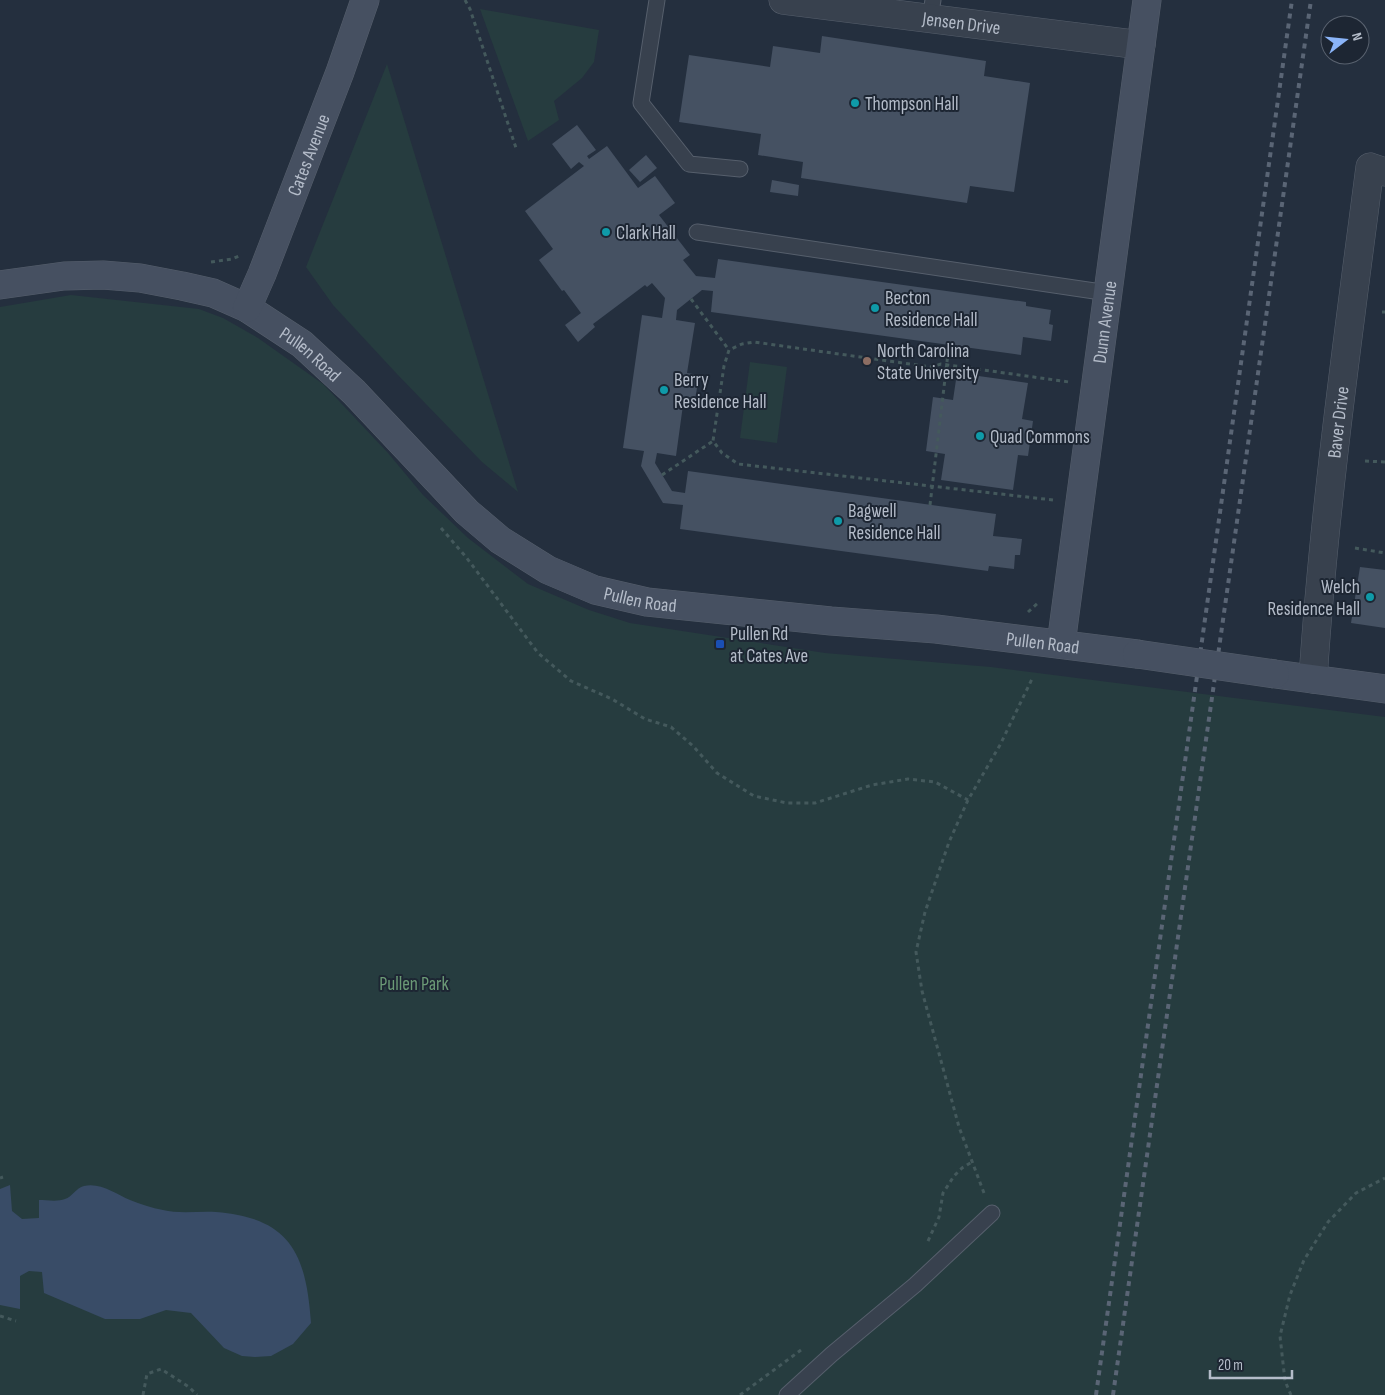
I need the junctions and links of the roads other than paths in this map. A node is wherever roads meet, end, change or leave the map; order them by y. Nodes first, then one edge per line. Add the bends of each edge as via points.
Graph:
1 (365, 0) edge
2 (657, 0) edge
3 (782, 0) edge
4 (1147, 0) edge
5 (857, 5) edge
6 (932, 9) edge
7 (1141, 45) junction
8 (740, 169) dead end
9 (1378, 170) edge
10 (697, 232) dead end
11 (0, 285) edge
12 (1108, 293) junction
13 (246, 308) junction
14 (1061, 644) junction
15 (1313, 679) junction
16 (1385, 689) edge
17 (992, 1213) road end
18 (787, 1395) edge

1 - 13 main road, Cates Avenue via 340,72
2 - 8 lane via 641,103 689,164
3 - 5 street, Jensen Drive
4 - 7 main road, Dunn Avenue
5 - 6 street, Jensen Drive
6 - 7 street, Jensen Drive
7 - 12 main road, Dunn Avenue
9 - 15 street, Baver Drive via 1338,417
10 - 12 lane
11 - 13 main road, Pullen Road via 64,276 140,278 213,293
12 - 14 main road, Dunn Avenue
13 - 14 main road, Pullen Road via 302,344 354,392 466,512 500,540 548,570 595,590 647,602
14 - 15 main road, Pullen Road, bridge
15 - 16 main road, Pullen Road
17 - 18 lane via 915,1285

